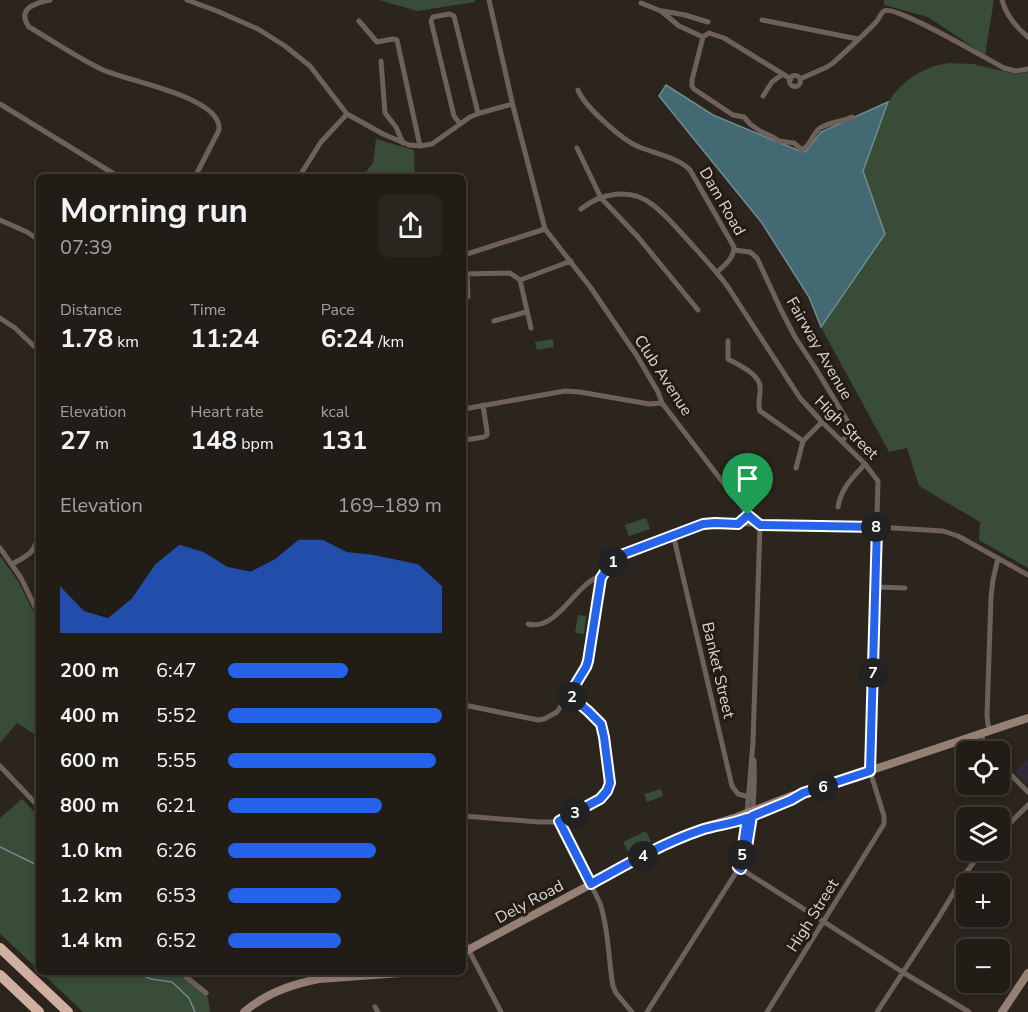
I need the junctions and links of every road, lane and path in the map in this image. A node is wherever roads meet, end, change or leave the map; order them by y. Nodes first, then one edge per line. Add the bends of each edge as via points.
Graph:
1 (50, 0) edge
2 (187, 0) edge
3 (489, 0) edge
4 (1002, 0) edge
5 (641, 3) dead end
6 (661, 11) junction
7 (762, 20) dead end
8 (359, 21) dead end
9 (708, 22) dead end
10 (1027, 36) edge
11 (703, 37) junction
12 (858, 39) junction
13 (381, 61) dead end
14 (1028, 69) edge
15 (783, 74) junction
16 (578, 90) dead end
17 (763, 96) dead end
18 (0, 104) edge
19 (513, 104) junction
20 (478, 113) junction
21 (347, 114) junction
22 (852, 117) dead end
23 (460, 124) junction
24 (403, 143) junction
25 (420, 146) junction
26 (576, 148) dead end
27 (114, 174) edge
28 (197, 174) edge
29 (301, 174) edge
30 (601, 198) junction
31 (581, 209) dead end
32 (0, 220) edge
33 (545, 229) junction
34 (36, 238) edge
35 (734, 250) junction
36 (466, 254) edge
37 (571, 261) junction
38 (717, 272) junction
39 (466, 274) edge
40 (520, 280) junction
41 (466, 282) edge
42 (468, 297) dead end
43 (699, 310) dead end
44 (526, 312) junction
45 (0, 318) edge
46 (494, 321) dead end
47 (531, 328) dead end
48 (728, 341) dead end
49 (36, 348) edge
50 (662, 403) junction
51 (483, 405) junction
52 (466, 409) edge
53 (822, 422) junction
54 (466, 440) edge
55 (803, 441) junction
56 (842, 442) junction
57 (865, 464) junction
58 (796, 468) dead end
59 (838, 507) dead end
60 (748, 515) junction
61 (738, 524) junction
62 (760, 525) junction
63 (877, 527) junction
64 (673, 534) junction
65 (36, 545) edge
66 (0, 549) edge
67 (998, 558) junction
68 (12, 564) junction
69 (1028, 575) edge
70 (602, 576) junction
71 (875, 587) junction
72 (905, 588) dead end
73 (36, 609) edge
74 (528, 624) dead end
75 (569, 695) junction
76 (466, 705) edge
77 (1028, 718) edge
78 (991, 730) junction
79 (982, 734) junction
80 (983, 741) edge
81 (0, 766) edge
82 (870, 771) junction
83 (1010, 774) edge
84 (1028, 792) edge
85 (751, 797) junction
86 (36, 804) edge
87 (1028, 805) edge
88 (750, 815) junction
89 (466, 816) edge
90 (559, 821) junction
91 (1010, 823) edge
92 (975, 861) edge
93 (738, 869) junction
94 (591, 884) junction
95 (824, 922) junction
96 (0, 948) edge
97 (466, 951) edge
98 (904, 972) junction
99 (1027, 974) edge
100 (0, 975) edge
101 (184, 975) edge
102 (374, 975) edge
103 (934, 992) junction
104 (206, 993) dead end
105 (39, 1012) edge
106 (68, 1012) edge
107 (244, 1012) edge
108 (501, 1012) edge
109 (632, 1012) edge
110 (647, 1012) edge
111 (767, 1012) edge
112 (877, 1012) edge
113 (963, 1012) edge
114 (969, 1012) edge
115 (1002, 1012) edge
116 (1006, 1012) edge

1 - 28 street via 33,4 27,10 29,27 100,69 181,96 215,115 219,130
2 - 21 street via 258,29 285,46 310,66
3 - 19 street, Club Avenue
4 - 10 street via 1011,19
5 - 6 street
6 - 9 street
6 - 11 street via 679,26
7 - 12 street
8 - 25 street via 377,42 397,40
11 - 15 street via 709,33 724,38
11 - 22 street via 692,86 760,131 802,150 822,127
12 - 14 street via 884,11 890,10 1004,68
12 - 15 street via 827,67 800,80
13 - 24 street via 385,113
15 - 17 street
16 - 35 street, Dam Road via 588,106 628,141 687,167
18 - 27 street
19 - 20 street
19 - 33 street, Club Avenue
20 - 23 street
20 - 23 street via 454,16 433,17 454,116
21 - 24 street
21 - 29 street via 321,142
23 - 25 street via 437,142
24 - 25 street
26 - 30 street
30 - 31 street, High Street
30 - 38 street, High Street via 626,194 650,202
30 - 43 street
32 - 34 street
33 - 36 street
33 - 37 street, Club Avenue
35 - 38 street, Dam Road
35 - 56 street, Fairway Avenue via 750,252 761,265 795,337 848,422 849,431
37 - 40 street
37 - 50 street, Club Avenue via 637,356
38 - 53 street, High Street via 800,398
39 - 40 street via 510,273
40 - 44 street
41 - 42 street
44 - 46 street
44 - 47 street
45 - 49 street
48 - 55 street via 728,359 760,383 760,411
50 - 51 street via 645,404 572,391
50 - 60 street, Club Avenue
51 - 52 street
51 - 54 street via 487,435
53 - 55 street
53 - 56 street, High Street
55 - 58 street
56 - 57 street, High Street
57 - 59 street via 846,486
57 - 63 street, High Street via 878,480
60 - 61 street
60 - 62 street, Club Avenue
61 - 62 street
61 - 64 street via 708,523
62 - 63 street
62 - 85 street via 755,775
63 - 67 street via 943,531
63 - 71 street, High Street
64 - 70 street via 621,555
64 - 85 street, Banket Street via 731,781 736,792
65 - 68 street via 30,554
66 - 68 street
67 - 69 street
67 - 78 street via 991,597 987,716
68 - 73 street
70 - 74 street via 593,579 546,622
70 - 75 street via 588,661
71 - 72 street
71 - 82 street, High Street
75 - 76 street via 557,712 538,720
75 - 90 street via 601,724 610,783 600,799
77 - 78 street, Dely Road
78 - 79 street, Dely Road
79 - 80 street
79 - 82 street, Dely Road
81 - 86 street
82 - 88 street, Dely Road via 790,796
82 - 95 street, High Street via 884,824
83 - 84 street
85 - 88 street
87 - 91 street
88 - 93 street via 746,853
88 - 94 street, Dely Road via 661,847
89 - 90 street
90 - 94 street
92 - 98 street
93 - 95 street
93 - 110 street
94 - 97 street, Dely Road
94 - 109 street via 605,918 613,986
95 - 98 street
95 - 111 street, High Street
96 - 106 highway
97 - 108 street
98 - 103 street
98 - 112 street
99 - 115 street
99 - 116 street
100 - 105 highway
101 - 104 street
102 - 107 street via 306,981 260,1000
103 - 113 street
103 - 114 street

